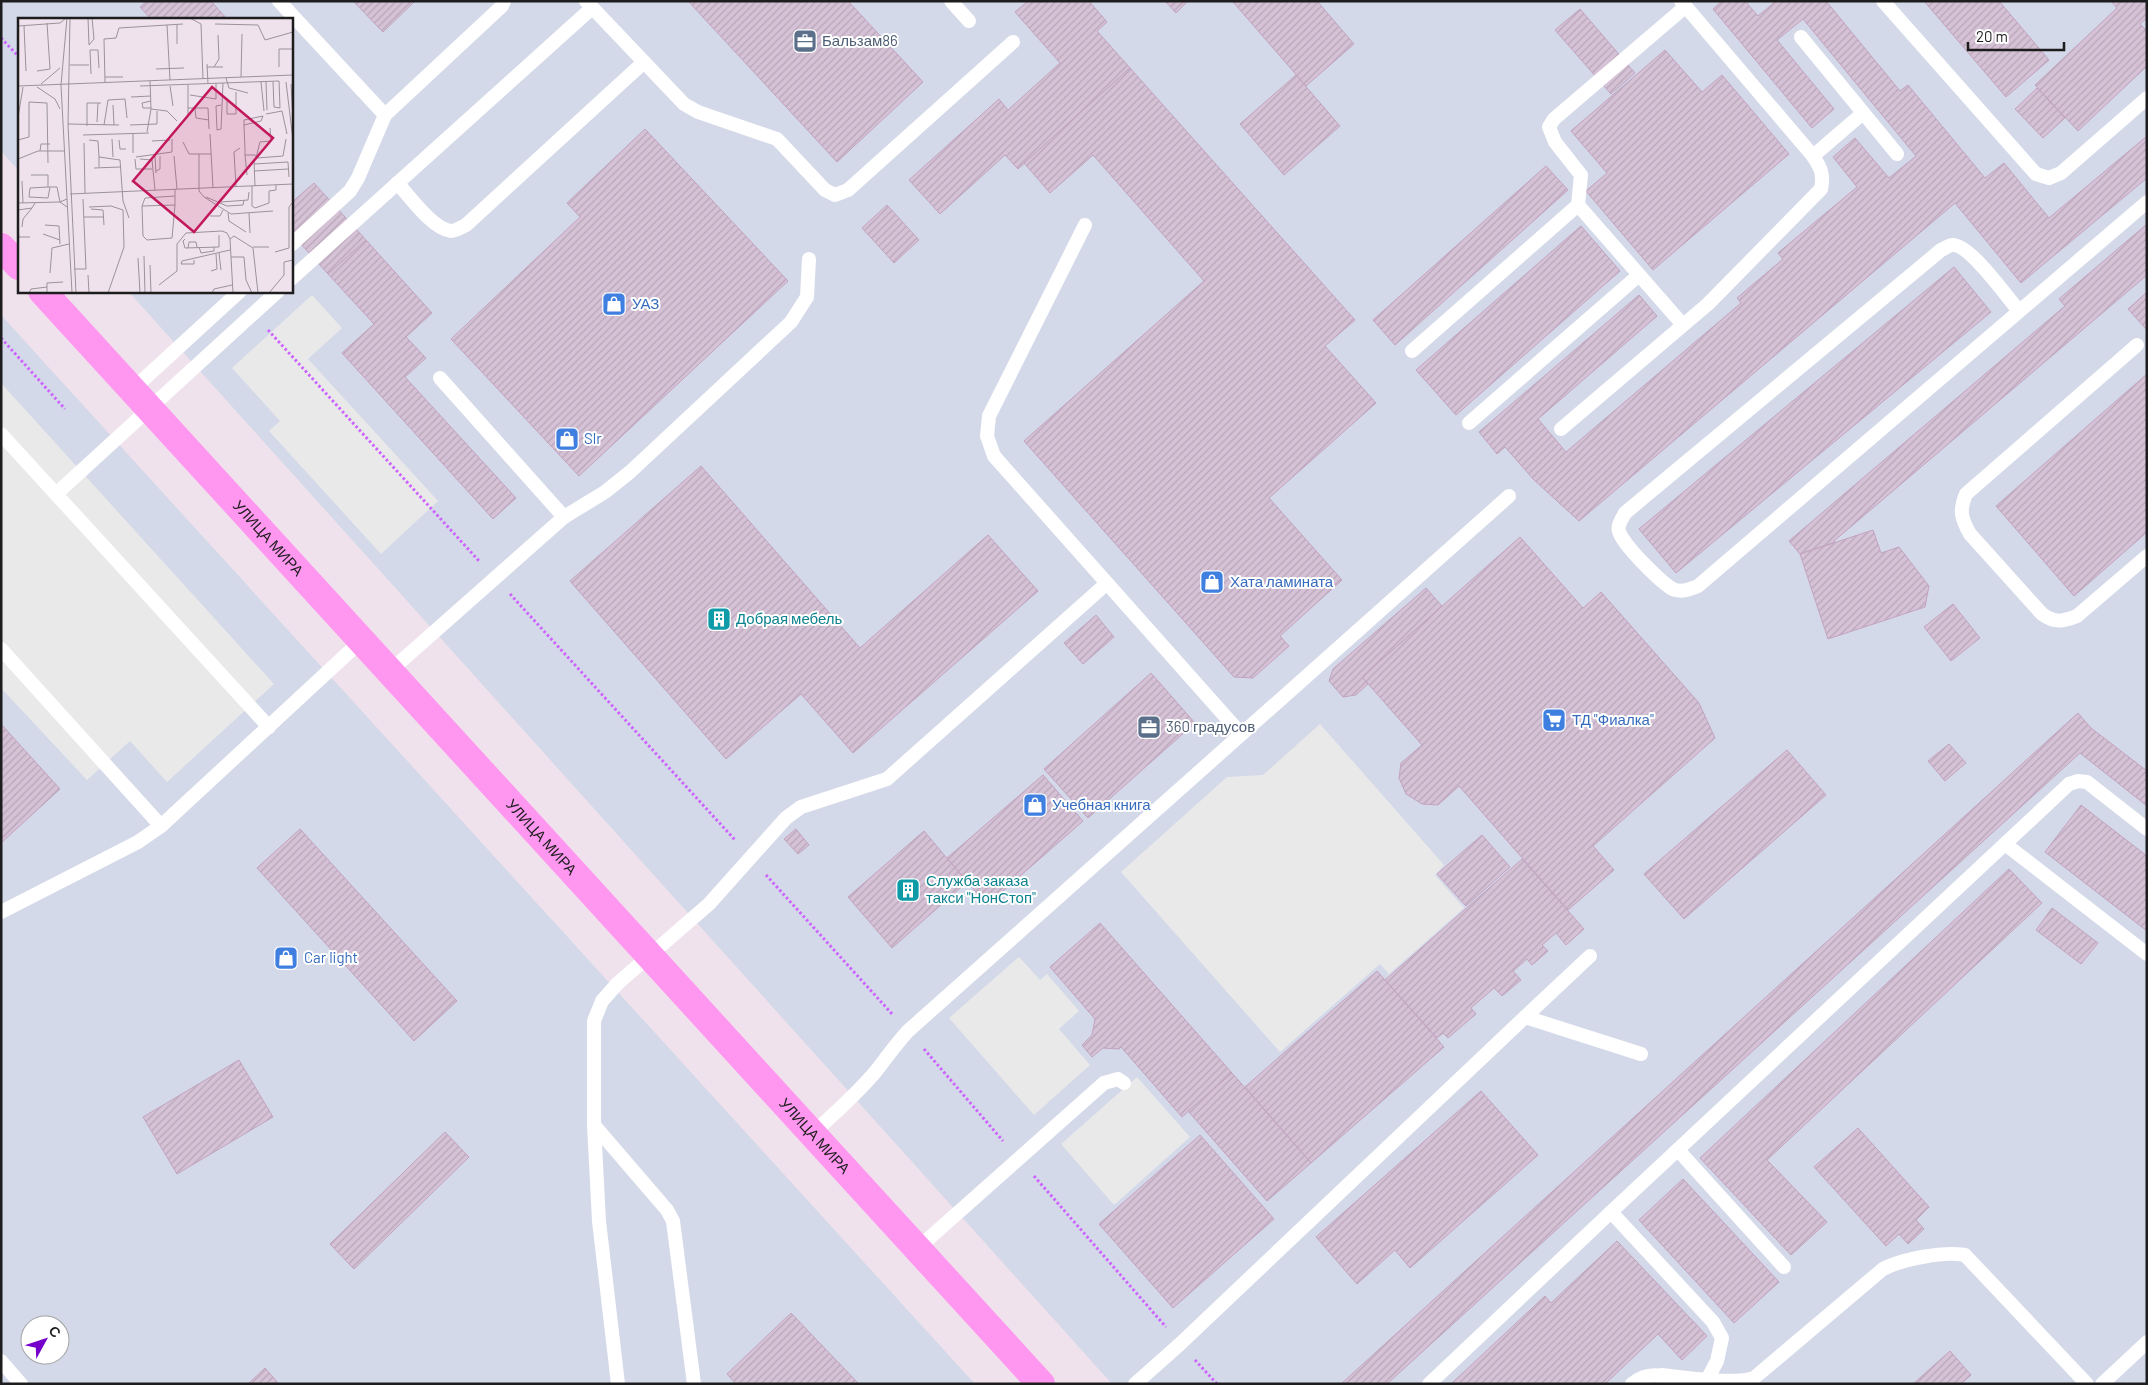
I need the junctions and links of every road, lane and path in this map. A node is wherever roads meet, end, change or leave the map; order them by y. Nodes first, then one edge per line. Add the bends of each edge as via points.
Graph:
1 (279, 1) edge
2 (504, 1) edge
3 (951, 1) edge
4 (1883, 1) edge
5 (589, 4) edge
6 (1683, 4) edge
7 (969, 21) dead end
8 (1801, 37) dead end
9 (1, 38) edge
10 (1013, 42) dead end
11 (18, 56) edge
12 (644, 62) junction
13 (2147, 98) edge
14 (1863, 113) junction
15 (384, 115) junction
16 (1897, 154) dead end
17 (1813, 156) junction
18 (397, 183) junction
19 (2147, 202) edge
20 (1578, 205) junction
21 (1085, 224) dead end
22 (292, 243) edge
23 (1, 247) edge
24 (809, 259) dead end
25 (18, 265) edge
26 (1639, 275) junction
27 (292, 278) edge
28 (43, 292) edge
29 (239, 292) edge
30 (277, 292) edge
31 (2019, 311) junction
32 (253, 314) junction
33 (1683, 325) junction
34 (1, 338) edge
35 (2138, 345) dead end
36 (1412, 351) dead end
37 (440, 378) dead end
38 (140, 400) junction
39 (65, 409) dead end
40 (1470, 423) dead end
41 (1560, 429) dead end
42 (1, 434) edge
43 (56, 494) junction
44 (1509, 496) dead end
45 (564, 517) junction
46 (2147, 556) edge
47 (494, 577) junction
48 (1106, 584) junction
49 (362, 640) junction
50 (1, 649) edge
51 (390, 671) junction
52 (269, 727) junction
53 (1241, 734) junction
54 (161, 826) junction
55 (2147, 829) edge
56 (2005, 844) junction
57 (750, 857) junction
58 (1, 912) edge
59 (2147, 954) edge
60 (648, 956) junction
61 (1590, 956) dead end
62 (1525, 1017) junction
63 (908, 1031) junction
64 (1641, 1054) dead end
65 (1124, 1083) dead end
66 (594, 1126) junction
67 (812, 1134) junction
68 (1678, 1150) junction
69 (1019, 1159) junction
70 (1611, 1212) junction
71 (917, 1249) junction
72 (1784, 1266) dead end
73 (2147, 1342) edge
74 (1180, 1344) junction
75 (1, 1361) edge
76 (1662, 1375) junction
77 (1706, 1382) edge
78 (694, 1383) edge
79 (21, 1384) edge
80 (618, 1384) edge
81 (1041, 1384) edge
82 (1135, 1384) edge
83 (1217, 1384) edge
84 (1429, 1384) edge
85 (1632, 1384) edge
86 (1678, 1384) edge
87 (2088, 1384) edge
88 (2102, 1384) edge

1 - 15 lane
2 - 15 lane
3 - 7 lane
4 - 13 lane via 2036,174 2049,178 2061,173
5 - 12 lane
5 - 18 lane
6 - 17 lane
6 - 20 lane via 1554,119 1550,127 1555,142 1581,175
8 - 14 lane
9 - 11 path
10 - 12 lane via 848,190 835,194 825,190 777,139 698,112 684,104
12 - 18 lane via 466,226 453,231 441,228
14 - 16 lane
14 - 17 lane
15 - 22 lane via 350,191
17 - 33 lane via 1821,167 1821,189 1708,304
18 - 27 lane
19 - 31 lane
20 - 26 lane
20 - 36 lane
21 - 48 lane via 989,416 987,436 994,456
23 - 25 main road
24 - 45 lane via 808,297 791,322 630,472
26 - 33 lane
26 - 40 lane
28 - 38 main road, УЛИЦА МИРА
29 - 38 lane
30 - 32 lane
31 - 31 lane via 1698,586 1687,591 1665,584 1618,531 1625,513 1941,250 1952,245 1963,247
32 - 38 lane
32 - 47 path
33 - 41 lane
34 - 39 path
35 - 46 lane via 1966,494 1961,506 1963,521 1970,534 2052,621 2064,622 2077,616
37 - 45 lane
38 - 43 lane
38 - 49 main road, УЛИЦА МИРА
42 - 43 lane
43 - 52 lane
44 - 53 lane
45 - 47 lane
47 - 51 lane
47 - 57 path
48 - 53 lane
48 - 57 lane via 887,778 801,807 775,828
49 - 51 main road, УЛИЦА МИРА
49 - 52 lane
50 - 54 lane
51 - 60 main road, УЛИЦА МИРА
52 - 54 lane
53 - 63 lane
54 - 58 lane via 138,842
55 - 56 lane via 2087,782 2078,780 2069,784
56 - 59 lane
56 - 68 lane
57 - 60 lane via 709,904
57 - 63 path
60 - 66 lane via 602,1001 594,1021
60 - 67 main road, УЛИЦА МИРА
61 - 62 lane
62 - 64 lane
62 - 74 lane
63 - 67 lane via 856,1092
63 - 69 path
65 - 69 lane via 1118,1079 1104,1083
66 - 78 lane via 673,1221
66 - 80 lane via 599,1222
67 - 71 main road, УЛИЦА МИРА
68 - 70 lane
68 - 72 lane
69 - 71 lane
69 - 74 path
70 - 77 lane via 1713,1322 1722,1338 1717,1361
70 - 84 lane
71 - 81 main road, УЛИЦА МИРА
73 - 88 lane
74 - 82 lane
74 - 83 path
75 - 79 lane
76 - 77 lane
76 - 85 lane via 1650,1375
76 - 86 lane
77 - 87 lane via 1754,1378 1883,1269 1892,1264 1953,1253 1965,1255

